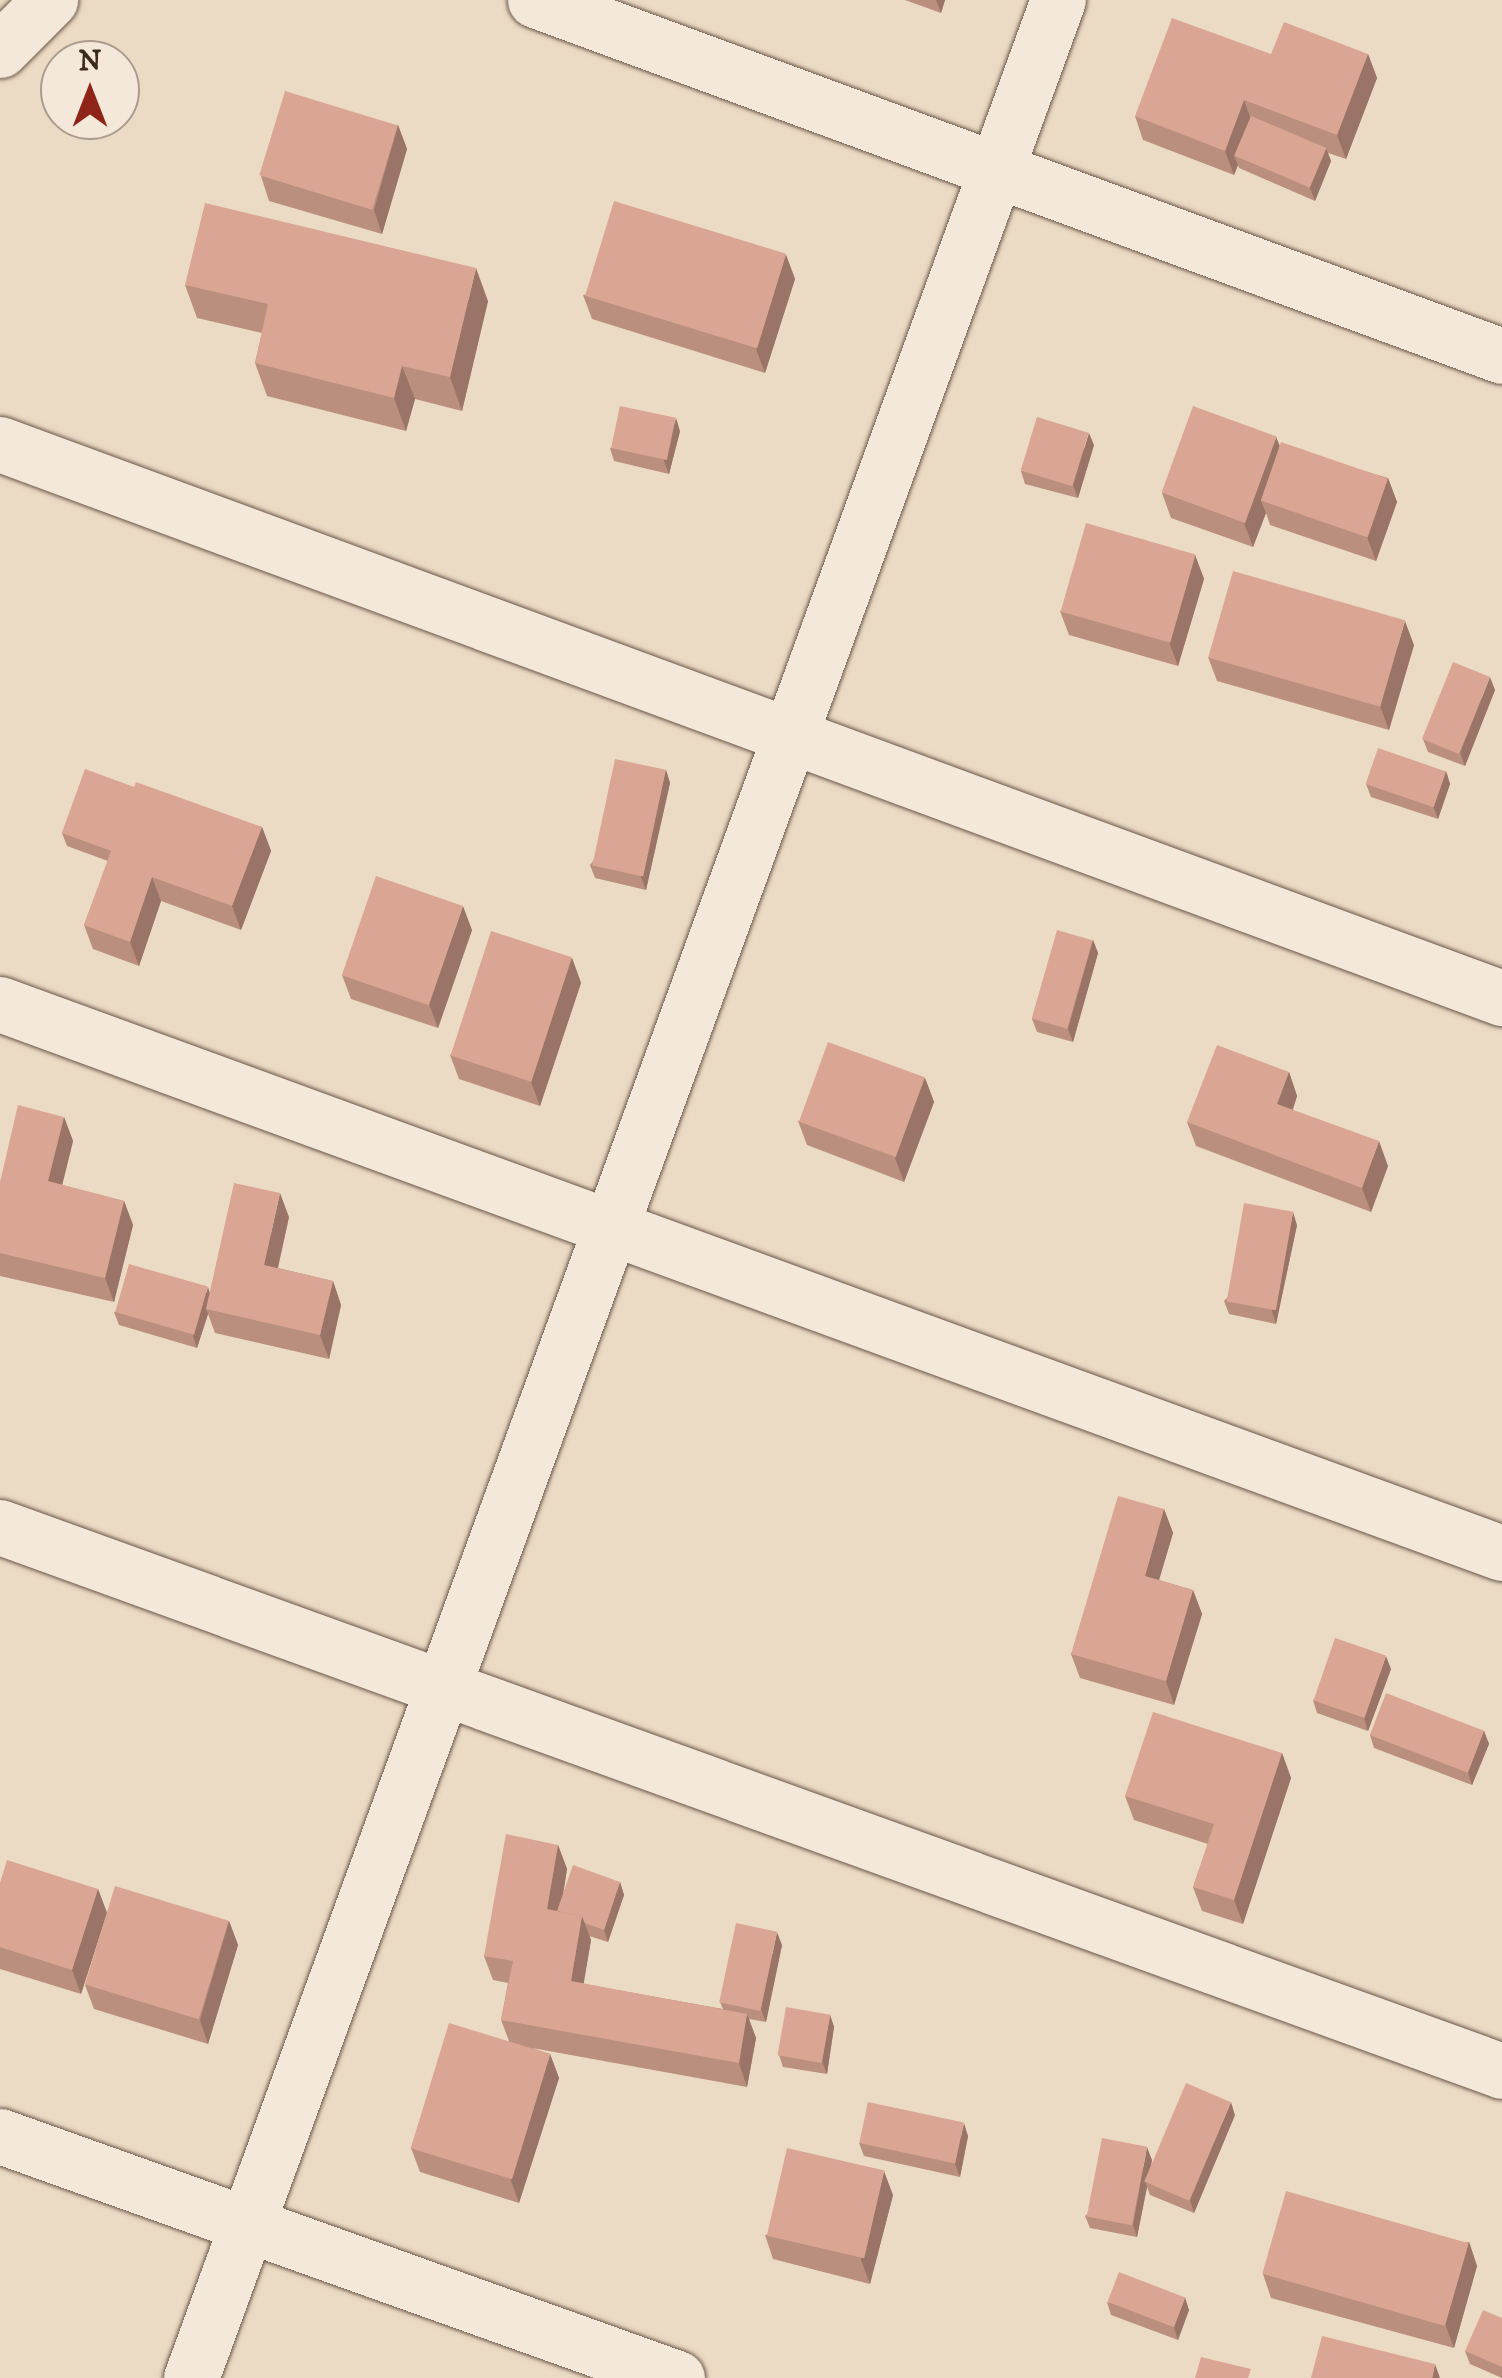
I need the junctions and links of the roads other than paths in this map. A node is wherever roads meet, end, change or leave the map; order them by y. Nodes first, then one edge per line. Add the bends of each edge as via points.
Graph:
1 (50, 0) edge
2 (535, 0) edge
3 (1058, 0) edge
4 (0, 50) edge
5 (996, 170) junction
6 (1502, 356) edge
7 (0, 444) edge
8 (790, 736) junction
9 (1502, 998) edge
10 (0, 1004) edge
11 (611, 1226) junction
12 (0, 1527) edge
13 (1502, 1553) edge
14 (444, 1682) junction
15 (1502, 2071) edge
16 (0, 2136) edge
17 (248, 2221) junction
18 (191, 2378) edge
19 (677, 2378) edge

1 - 4 street
2 - 5 street
3 - 5 street
5 - 6 street
5 - 8 street
7 - 8 street
8 - 9 street
8 - 11 street
10 - 11 street
11 - 13 street
11 - 14 street
12 - 14 street
14 - 15 street
14 - 17 street
16 - 17 street
17 - 18 street
17 - 19 street

